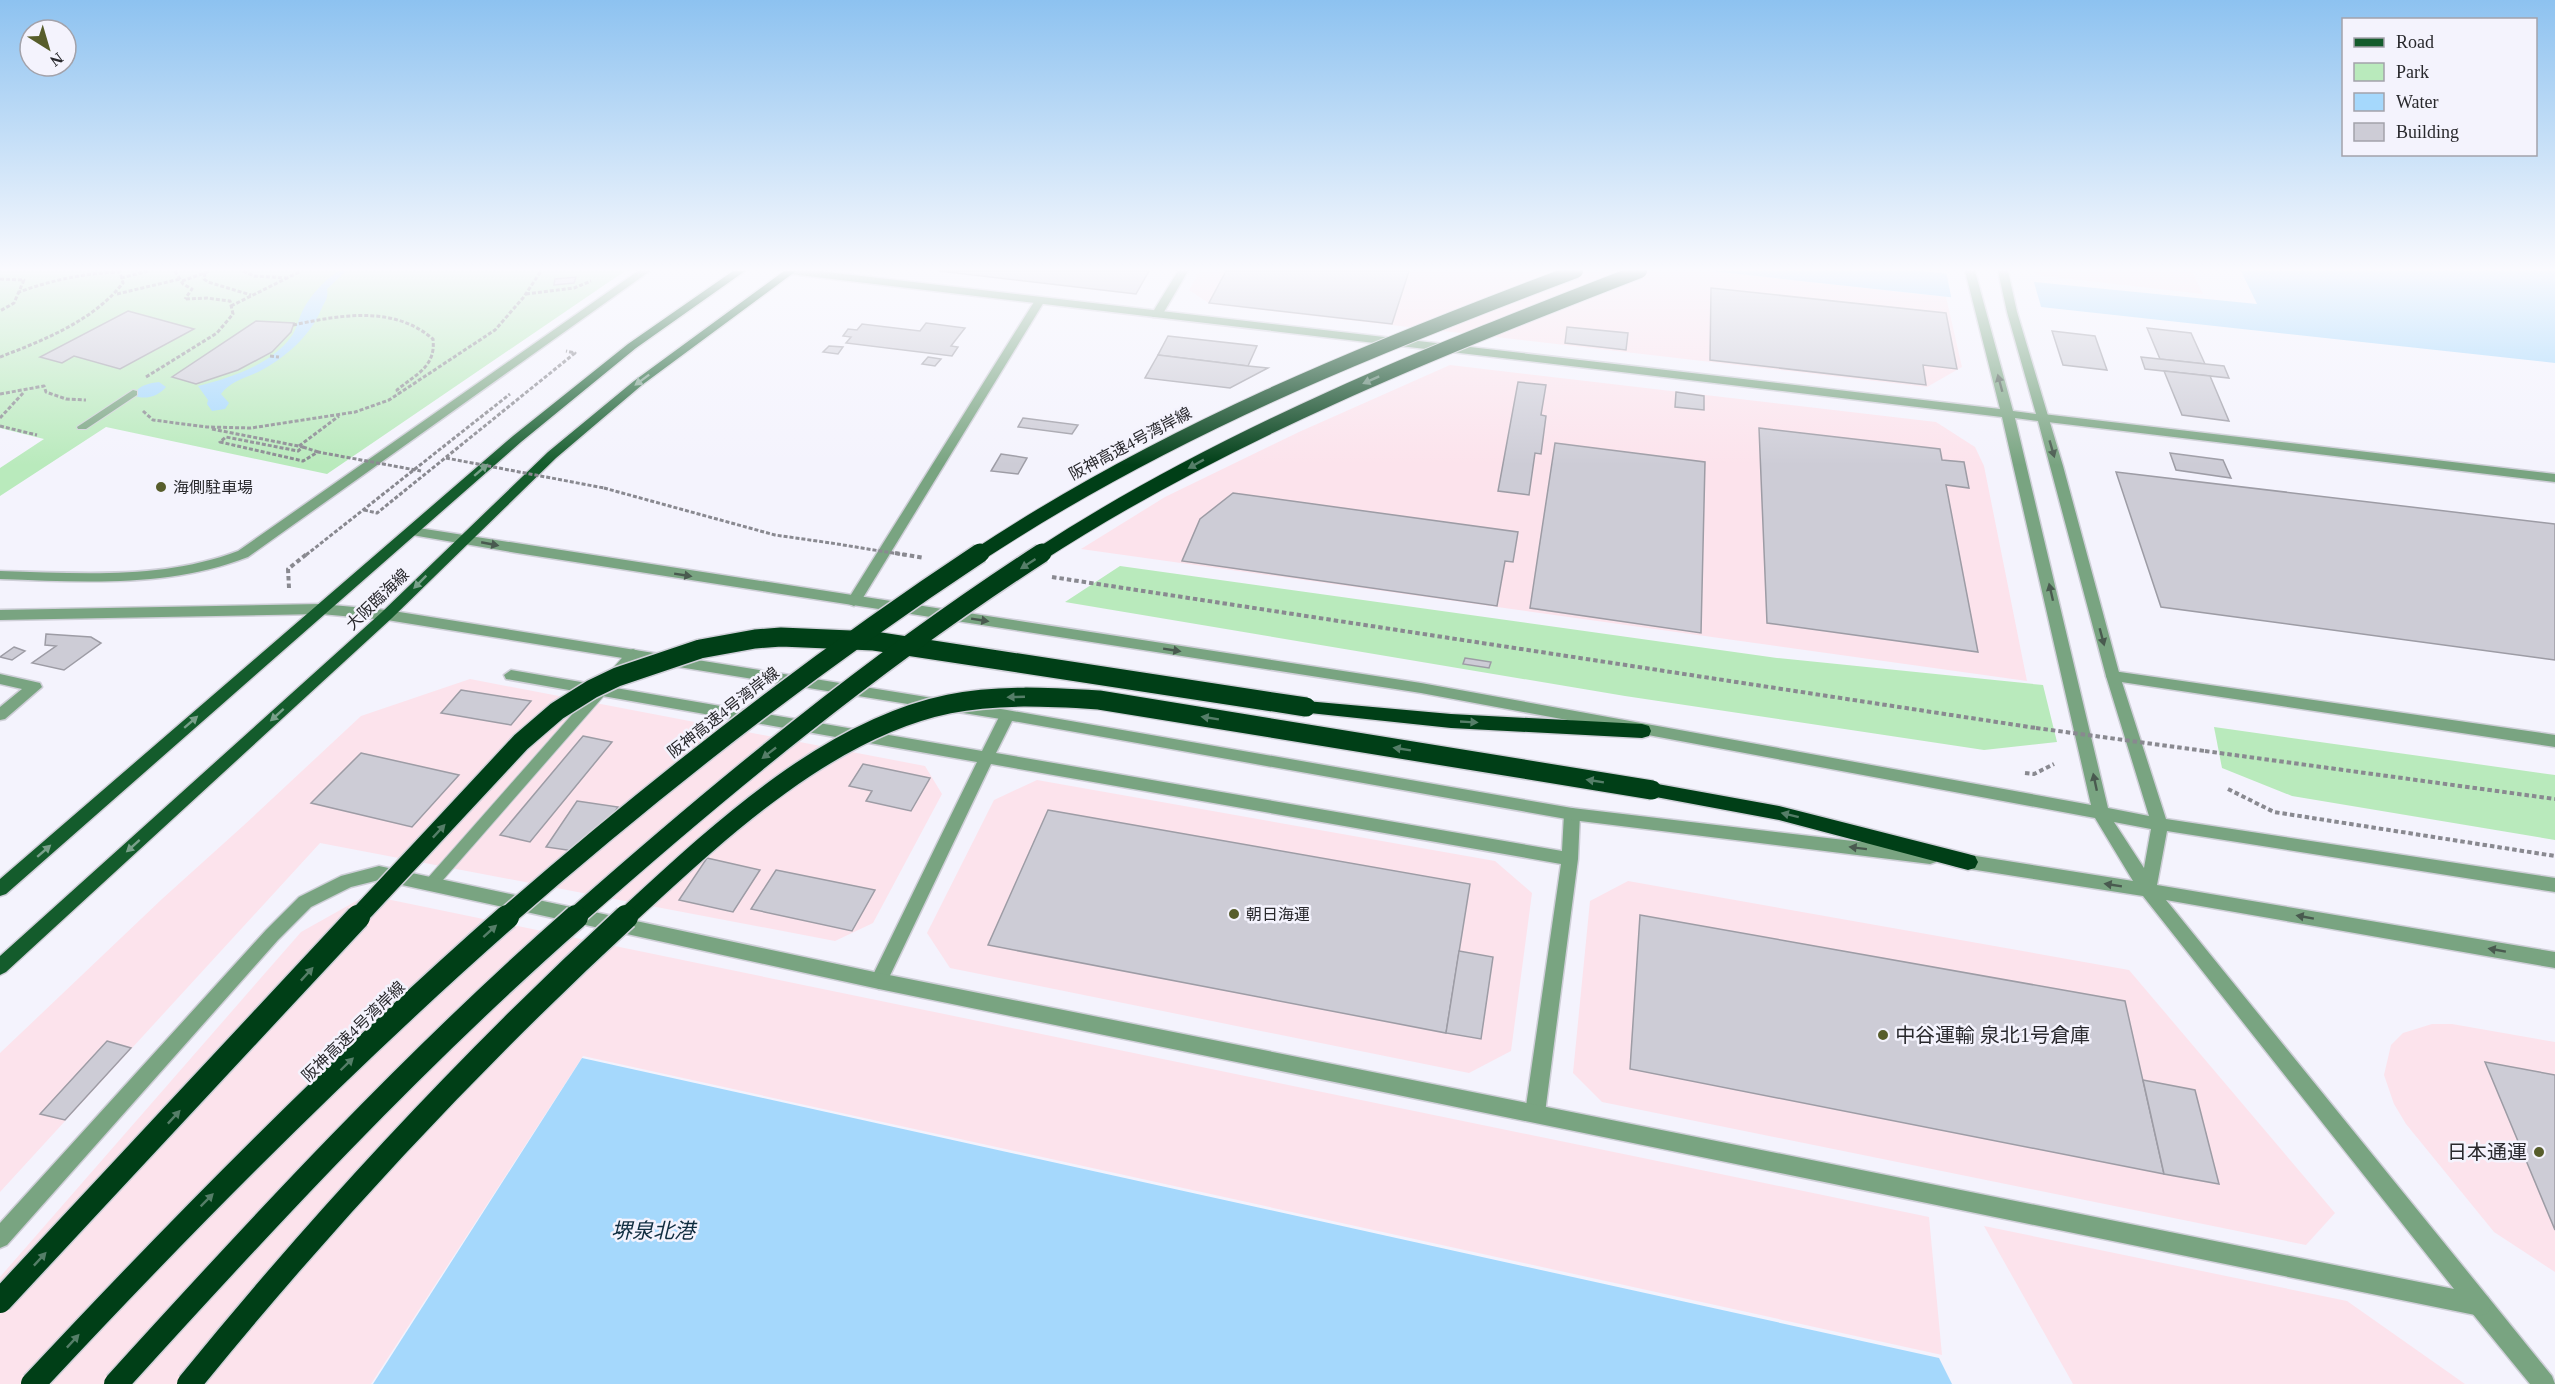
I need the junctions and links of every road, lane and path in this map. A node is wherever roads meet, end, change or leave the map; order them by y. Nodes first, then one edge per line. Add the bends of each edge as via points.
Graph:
1 (49, 336) edge
2 (213, 336) edge
3 (429, 336) edge
4 (487, 336) edge
5 (553, 336) edge
6 (647, 336) edge
7 (702, 336) edge
8 (1018, 336) edge
9 (1334, 336) edge
10 (1406, 336) edge
11 (1478, 336) edge
12 (1987, 336) edge
13 (2019, 336) edge
14 (564, 351) dead end
15 (270, 356) dead end
16 (2, 357) edge
17 (279, 357) dead end
18 (24, 391) junction
19 (133, 393) junction
20 (512, 393) dead end
21 (0, 394) edge
22 (399, 394) junction
23 (97, 398) dead end
24 (342, 414) junction
25 (2008, 414) junction
26 (0, 418) edge
27 (2043, 418) junction
28 (0, 426) edge
29 (82, 427) dead end
30 (207, 427) junction
31 (37, 435) dead end
32 (301, 446) junction
33 (318, 452) junction
34 (446, 458) junction
35 (428, 472) junction
36 (2555, 478) edge
37 (364, 510) junction
38 (412, 531) junction
39 (463, 539) junction
40 (929, 558) dead end
41 (0, 575) edge
42 (1046, 576) dead end
43 (289, 589) dead end
44 (854, 601) junction
45 (321, 609) junction
46 (0, 615) edge
47 (387, 615) junction
48 (633, 654) junction
49 (511, 675) dead end
50 (2113, 676) junction
51 (0, 679) edge
52 (601, 691) junction
53 (0, 715) edge
54 (1007, 715) junction
55 (1642, 730) junction
56 (2555, 741) edge
57 (987, 758) junction
58 (2228, 789) dead end
59 (2555, 799) edge
60 (1572, 814) junction
61 (2102, 814) junction
62 (2160, 824) junction
63 (2555, 856) edge
64 (1570, 859) junction
65 (1968, 862) junction
66 (431, 884) junction
67 (2555, 885) edge
68 (0, 889) edge
69 (2148, 890) junction
70 (2555, 960) edge
71 (0, 967) edge
72 (879, 981) junction
73 (1535, 1113) junction
74 (0, 1238) edge
75 (0, 1301) edge
76 (2480, 1305) junction
77 (33, 1384) edge
78 (116, 1384) edge
79 (189, 1384) edge
80 (2544, 1384) edge

1 - 16 path
2 - 19 path via 137,382
3 - 22 path via 434,350 431,362 397,390
4 - 22 path
5 - 41 street via 243,554 207,568 171,574
38 -> 6 main road, 大阪臨海線 via 517,439
7 -> 39 main road, 大阪臨海線 via 552,455
8 - 44 street
9 - 25 street
77 -> 10 highway, 阪神高速4号湾岸線, bridge via 202,1205 396,1015 563,866 714,742 836,650 1046,512 1177,439
11 -> 78 highway, bridge via 1308,408 1207,458 1095,520 886,662 765,756 624,874 454,1028 261,1224
25 -> 12 street
13 - 27 street
14 - 34 path via 575,353
15 - 17 path
18 - 21 path
18 - 23 path via 44,386 46,392 74,401
18 - 26 path
19 - 29 lane
19 - 30 path via 134,402 153,420
20 - 37 path
22 - 24 path
24 - 30 path via 251,428
24 - 32 path
25 - 27 street
61 -> 25 street
27 - 36 street
27 -> 50 street
28 - 31 path
30 - 32 path, bridge
32 - 33 path
32 - 33 path, bridge via 298,450 226,437 220,442 303,461
33 - 35 path, bridge
34 - 35 path
34 - 40 path, bridge via 604,488 776,535
35 - 37 path via 377,513
37 - 43 path via 288,569
38 - 39 street
38 - 45 main road, 大阪臨海線
39 -> 44 street
39 -> 47 main road, 大阪臨海線
42 - 59 path, bridge via 2036,728
44 -> 55 street via 1421,688
45 - 46 street
45 - 47 street
68 -> 45 main road, 大阪臨海線
47 - 48 street
47 -> 71 main road, 大阪臨海線
48 - 52 lane
48 - 54 street
49 - 52 street
50 - 56 street
50 - 62 street
51 - 53 street via 35,687
52 - 57 street
52 - 66 lane
54 - 57 street
54 - 60 street
55 - 61 street
75 -> 55 highway, bridge via 521,742 571,702 662,661 706,648 779,637 817,637 954,653 1306,707 1451,721
57 - 64 street
57 - 72 street
58 - 63 path via 2274,812
60 - 64 street
65 -> 60 street
61 - 62 street
61 - 69 street
62 - 67 street
62 - 69 street
64 - 73 street
69 -> 65 street
65 -> 79 highway, bridge via 1779,813 1099,700 975,699 934,708 901,718 831,753 763,799 684,864 465,1072 337,1206
66 - 72 street
66 - 74 street via 379,873 347,881 305,902
70 -> 69 street
69 - 76 street
72 - 73 street
73 - 76 street
76 - 80 street

